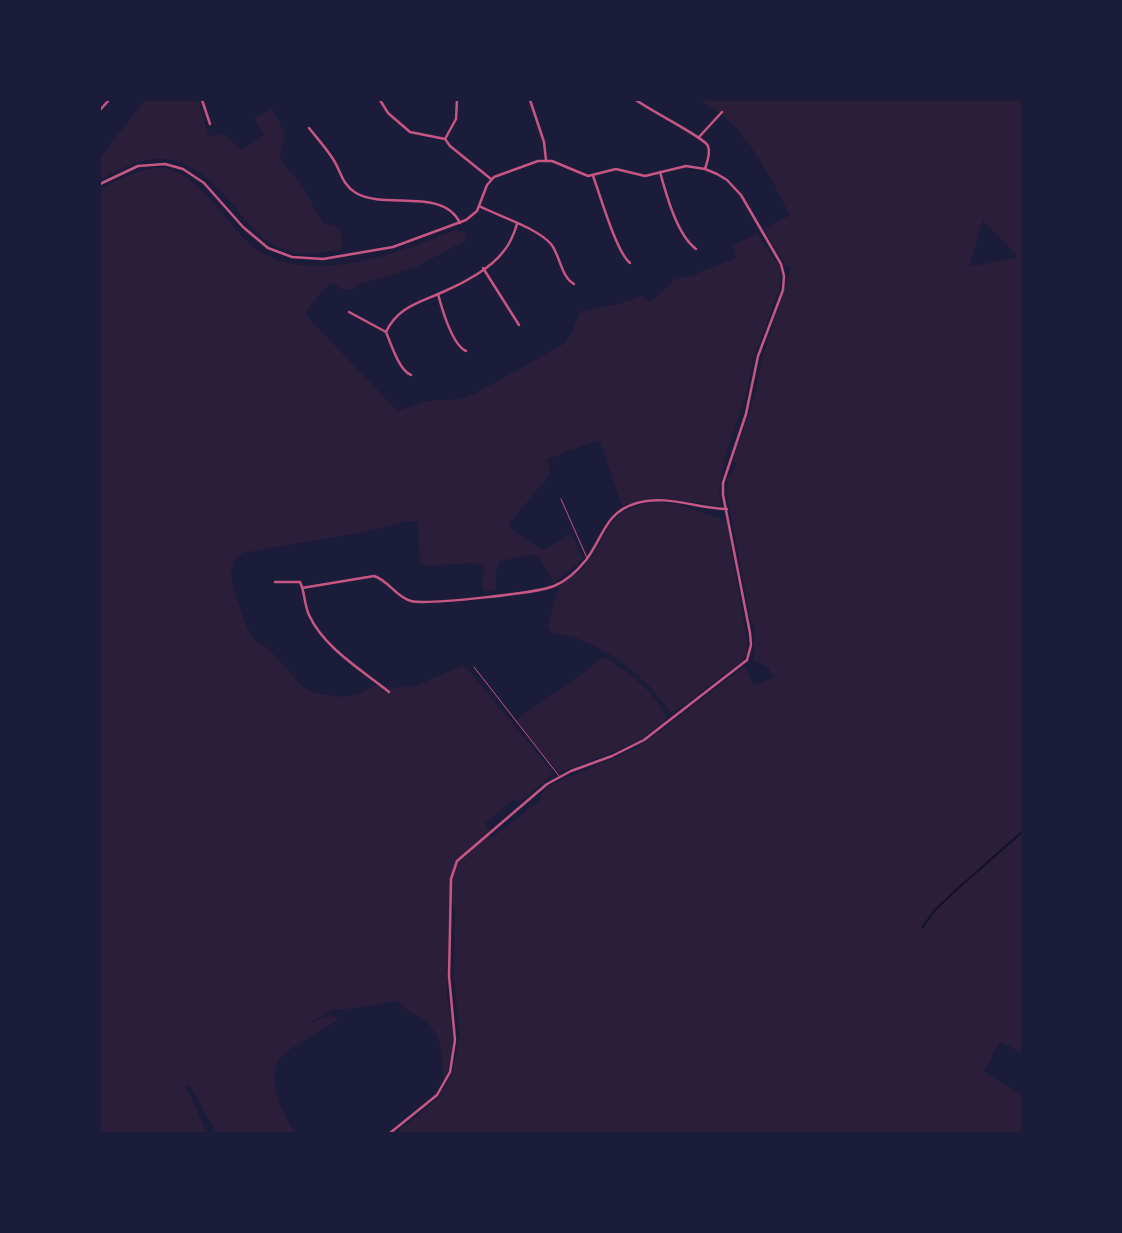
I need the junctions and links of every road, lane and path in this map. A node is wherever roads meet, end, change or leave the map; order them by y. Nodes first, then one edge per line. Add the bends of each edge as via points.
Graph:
1 (109, 100) edge
2 (202, 100) edge
3 (380, 100) edge
4 (457, 100) edge
5 (530, 100) edge
6 (636, 100) edge
7 (100, 110) edge
8 (722, 112) dead end
9 (210, 124) dead end
10 (309, 128) dead end
11 (699, 137) junction
12 (445, 139) junction
13 (546, 160) junction
14 (705, 169) junction
15 (660, 172) junction
16 (593, 176) junction
17 (491, 180) junction
18 (100, 184) edge
19 (479, 206) junction
20 (460, 223) junction
21 (518, 224) junction
22 (696, 249) dead end
23 (630, 263) dead end
24 (483, 268) junction
25 (574, 284) dead end
26 (438, 294) junction
27 (349, 312) dead end
28 (519, 325) dead end
29 (386, 332) junction
30 (466, 351) dead end
31 (411, 375) dead end
32 (561, 499) dead end
33 (727, 509) junction
34 (587, 558) junction
35 (275, 582) dead end
36 (302, 588) junction
37 (474, 667) dead end
38 (389, 692) dead end
39 (560, 776) junction
40 (390, 1133) edge

1 - 7 street
2 - 9 street
3 - 12 street via 410,132
4 - 12 street via 456,118
5 - 13 street via 544,142
6 - 11 street via 660,117
8 - 11 street
10 - 20 street via 332,158 340,177 357,194 436,204 452,212
11 - 14 street via 709,150
12 - 17 street
13 - 16 street via 582,175
13 - 17 street via 504,172
14 - 15 street via 686,166
14 - 33 street via 722,177 746,202 781,264 784,283 758,356 746,414 723,484
15 - 16 street via 640,176 616,169
15 - 22 street via 676,218
16 - 23 street via 616,240
17 - 19 street
18 - 20 street via 138,166 165,164 183,169 204,183 261,244 300,258 323,259 377,251
19 - 20 street via 472,217
19 - 21 street
21 - 24 street via 503,252
21 - 25 street via 551,244 567,279
24 - 26 street
24 - 28 street
26 - 29 street via 407,308 394,319
26 - 30 street via 453,334 460,348
27 - 29 street
29 - 31 street via 405,372
32 - 34 lane
33 - 34 street via 672,501 638,502 613,515
33 - 39 street via 750,633 747,660 644,740
34 - 36 street via 555,586 502,595 412,601 377,577 367,576
35 - 36 street via 297,581
36 - 38 street via 309,614 318,629 348,659
37 - 39 lane
39 - 40 street via 460,857 454,867 449,976 455,1040 450,1072 437,1094

